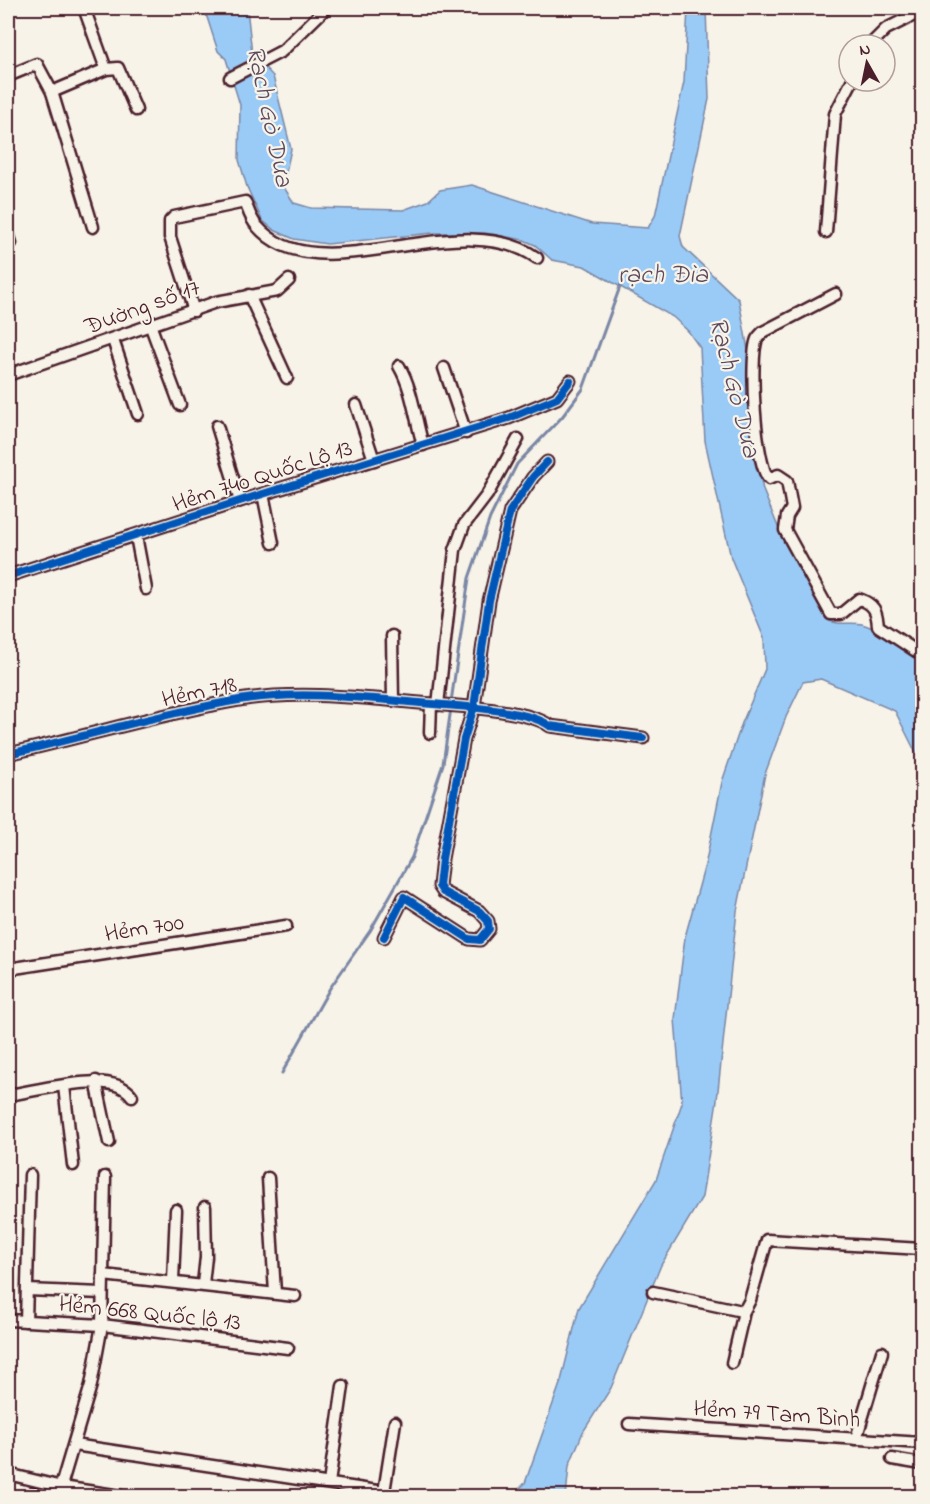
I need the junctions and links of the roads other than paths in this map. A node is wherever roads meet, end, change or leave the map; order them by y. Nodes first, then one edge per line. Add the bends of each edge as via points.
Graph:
1 (84, 8) edge
2 (326, 8) edge
3 (922, 11) edge
4 (881, 33) edge
5 (106, 69) junction
6 (8, 76) edge
7 (230, 78) dead end
8 (52, 92) junction
9 (846, 93) edge
10 (136, 110) dead end
11 (93, 227) dead end
12 (826, 232) dead end
13 (537, 258) dead end
14 (289, 280) dead end
15 (836, 294) dead end
16 (249, 295) junction
17 (194, 311) junction
18 (151, 327) junction
19 (113, 339) junction
20 (399, 366) dead end
21 (444, 368) dead end
22 (8, 375) edge
23 (287, 378) dead end
24 (570, 381) dead end
25 (180, 405) dead end
26 (356, 405) dead end
27 (138, 414) dead end
28 (217, 426) dead end
29 (466, 433) junction
30 (518, 439) dead end
31 (423, 445) junction
32 (374, 460) junction
33 (547, 462) dead end
34 (263, 494) junction
35 (240, 501) junction
36 (136, 536) junction
37 (273, 543) dead end
38 (8, 576) edge
39 (146, 589) dead end
40 (392, 636) dead end
41 (922, 655) edge
42 (393, 701) junction
43 (434, 704) junction
44 (474, 707) junction
45 (429, 733) dead end
46 (643, 738) dead end
47 (8, 754) edge
48 (286, 926) dead end
49 (384, 937) dead end
50 (8, 969) edge
51 (96, 1082) junction
52 (64, 1086) junction
53 (8, 1095) edge
54 (132, 1096) dead end
55 (109, 1142) dead end
56 (72, 1165) dead end
57 (30, 1175) dead end
58 (105, 1177) dead end
59 (268, 1178) dead end
60 (205, 1207) dead end
61 (176, 1210) dead end
62 (922, 1249) edge
63 (103, 1275) junction
64 (173, 1281) junction
65 (203, 1284) junction
66 (27, 1290) junction
67 (652, 1292) dead end
68 (102, 1293) junction
69 (275, 1293) junction
70 (295, 1296) dead end
71 (743, 1313) junction
72 (8, 1320) edge
73 (26, 1321) junction
74 (102, 1325) junction
75 (288, 1348) dead end
76 (882, 1352) dead end
77 (732, 1363) dead end
78 (343, 1386) dead end
79 (395, 1422) dead end
80 (629, 1424) dead end
81 (856, 1439) junction
82 (922, 1443) edge
83 (74, 1445) junction
84 (892, 1459) dead end
85 (922, 1464) edge
86 (8, 1474) edge
87 (329, 1483) junction
88 (60, 1492) edge
89 (121, 1496) edge

1 - 5 street
2 - 7 street via 282,51
3 - 4 street
5 - 8 street
5 - 10 street via 118,68
6 - 8 street via 37,64
8 - 11 street
9 - 12 street via 836,114
13 - 17 street via 518,247 483,240 309,253 276,243 256,226 245,202 170,221 171,237
14 - 16 street, Đường số 17 via 280,290
15 - 41 street via 757,338 755,431 763,473 769,479 778,475 786,481 792,508 785,530 831,614 841,614 859,599 867,602 874,606 878,626
16 - 17 street, Đường số 17
16 - 23 street
17 - 18 street, Đường số 17
18 - 19 street, Đường số 17
18 - 25 street
19 - 22 street, Đường số 17
19 - 27 street
20 - 31 street via 409,384
21 - 29 street
24 - 29 street, Hẻm 740 Quốc Lộ 13 via 557,398
26 - 32 street
28 - 35 street
29 - 31 street, Hẻm 740 Quốc Lộ 13
30 - 43 street via 487,495 464,525 455,550
31 - 32 street, Hẻm 740 Quốc Lộ 13
32 - 34 street, Hẻm 740 Quốc Lộ 13
33 - 44 street via 510,511 489,601
34 - 35 street, Hẻm 740 Quốc Lộ 13
34 - 37 street
35 - 36 street, Hẻm 740 Quốc Lộ 13
36 - 38 street, Hẻm 740 Quốc Lộ 13
36 - 39 street
40 - 42 street
42 - 43 street, Hẻm 718
42 - 47 street, Hẻm 718 via 334,696 239,700
43 - 44 street, Hẻm 718
43 - 45 street
44 - 46 street, Hẻm 718 via 540,719 550,726
44 - 49 street via 451,801 439,886 442,892 479,911 489,928 480,940 469,939 404,897
48 - 50 street, Hẻm 700
51 - 52 street
51 - 54 street via 116,1083
51 - 55 street
52 - 53 street
52 - 56 street
57 - 66 street
58 - 63 street
59 - 69 street
60 - 65 street
61 - 64 street
62 - 71 street via 767,1240
63 - 64 street
63 - 68 street
64 - 65 street
65 - 69 street
66 - 68 street
66 - 73 street
67 - 71 street
68 - 74 street
69 - 70 street
71 - 77 street
72 - 73 street, Hẻm 668 Quốc lộ 13
73 - 74 street, Hẻm 668 Quốc lộ 13
74 - 75 street, Hẻm 668 Quốc lộ 13
74 - 83 street
76 - 81 street
78 - 87 street
79 - 87 street via 384,1492
80 - 81 street, Hẻm 79 Tam Bình
81 - 82 street, Hẻm 79 Tam Bình
83 - 87 street
83 - 88 street
84 - 85 street
86 - 88 street
88 - 89 street

